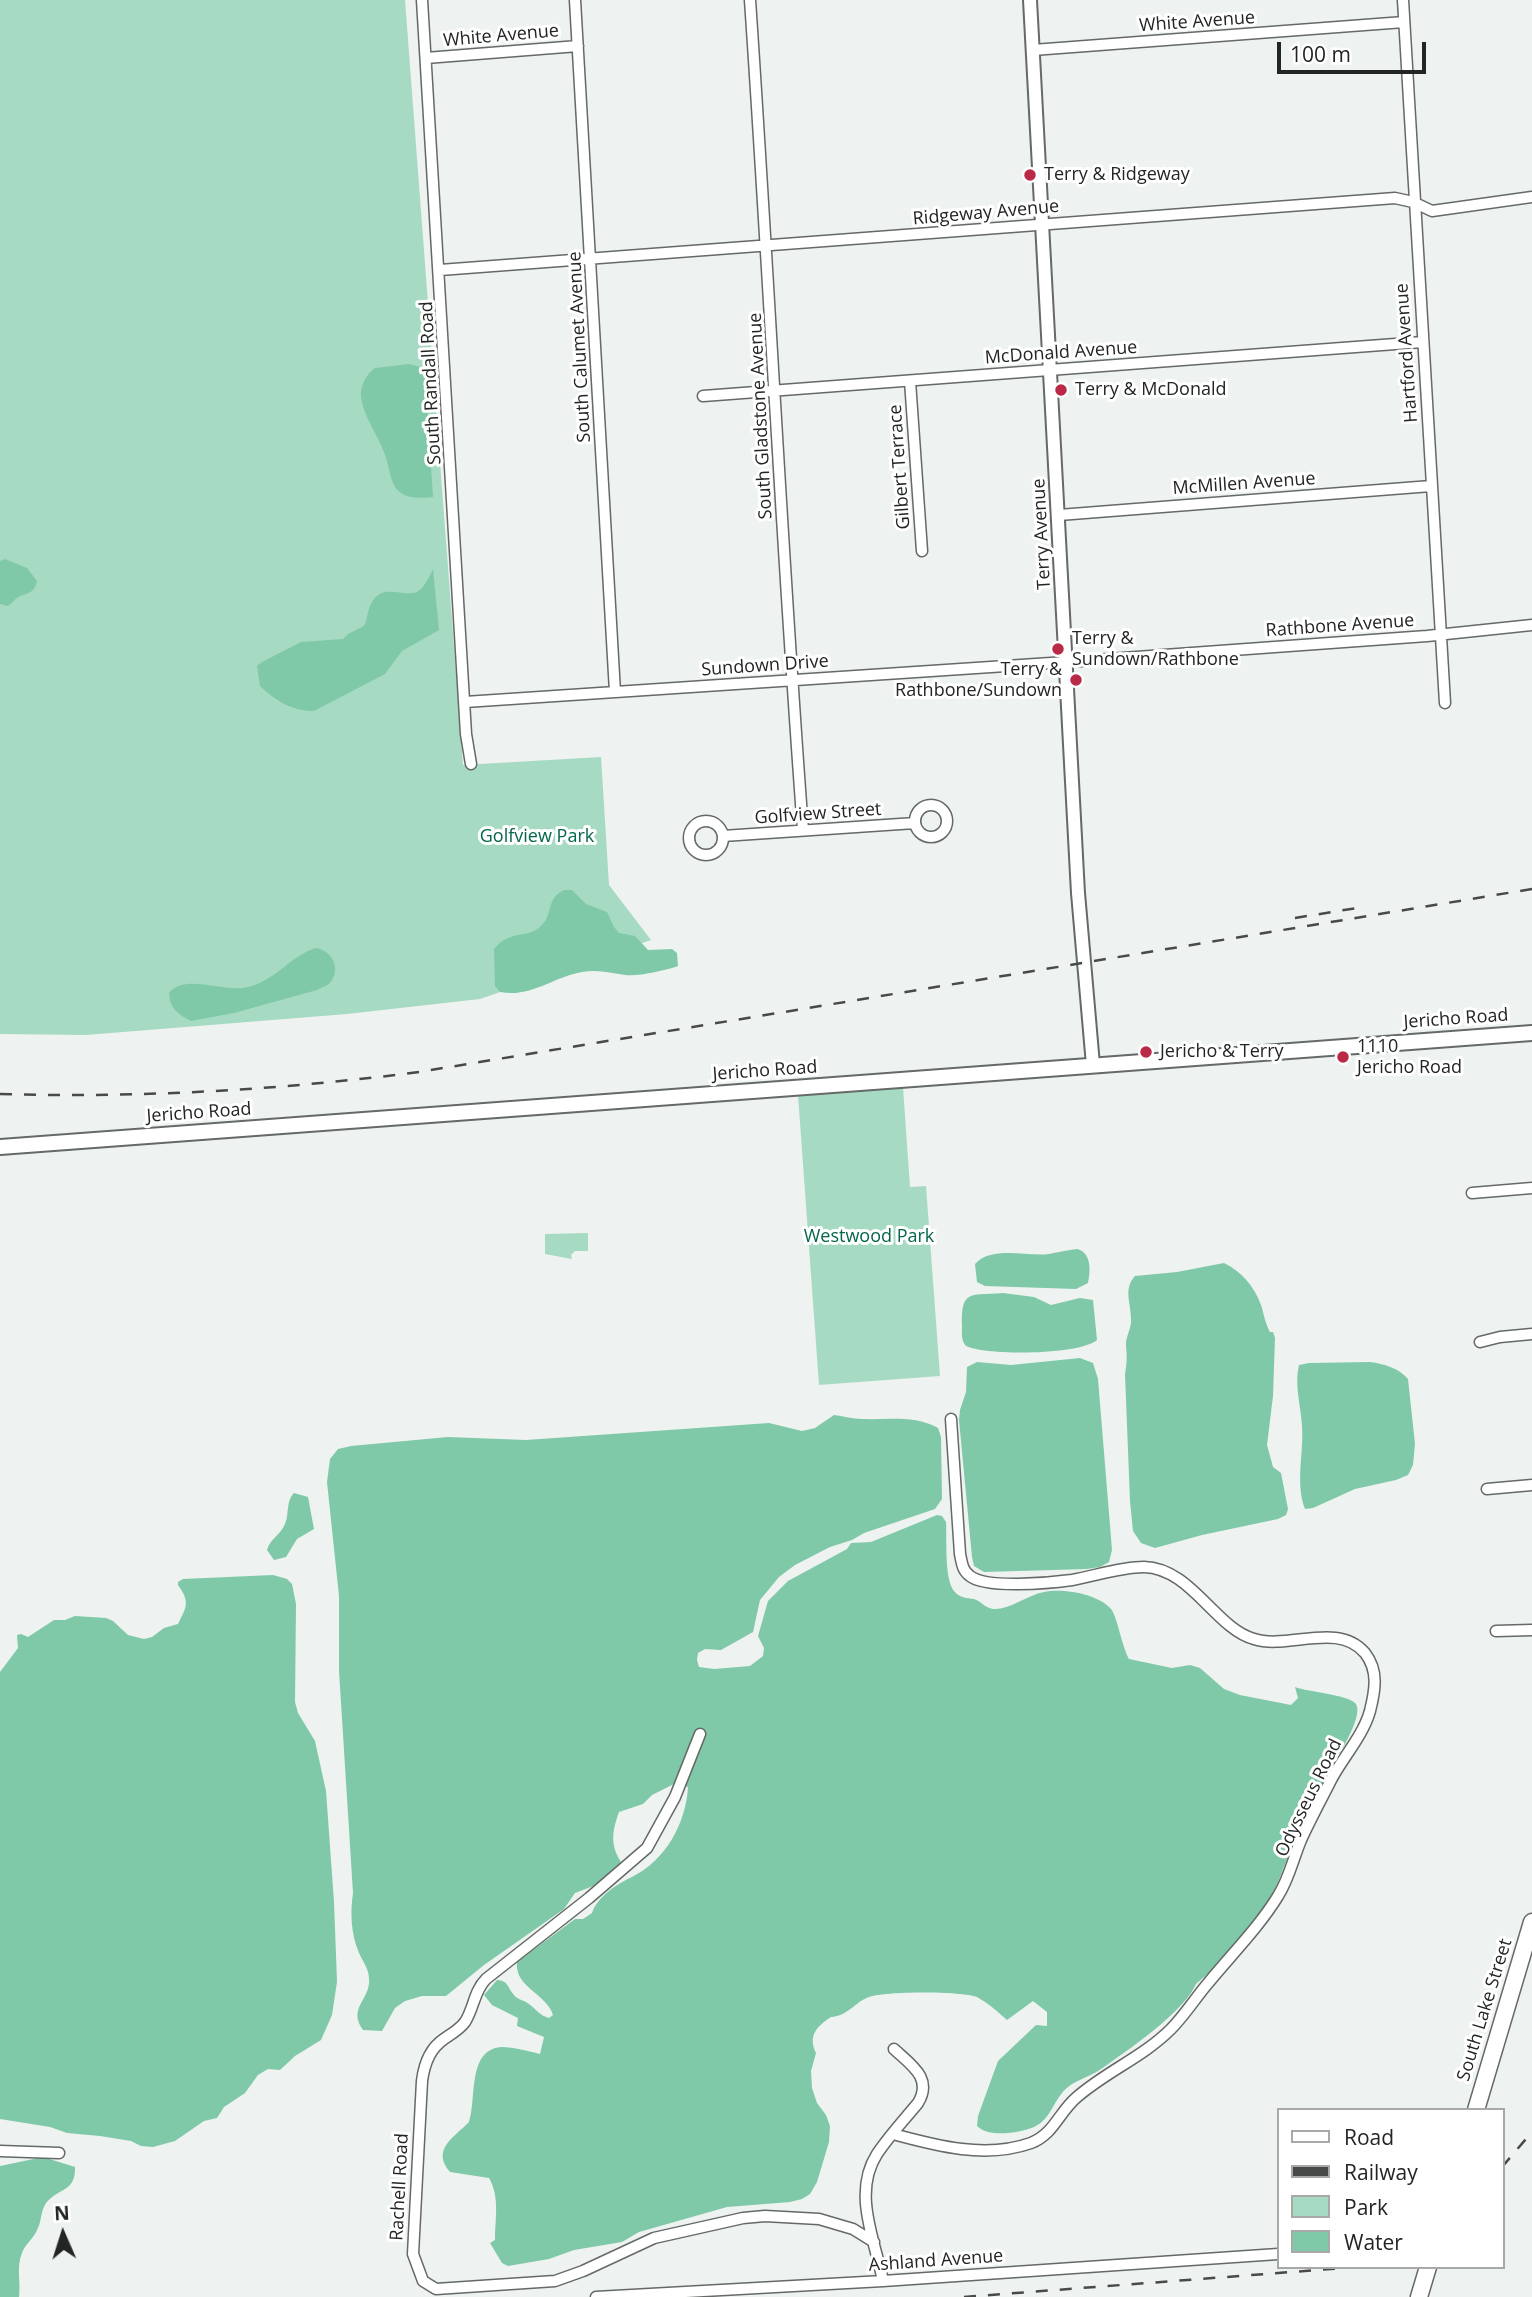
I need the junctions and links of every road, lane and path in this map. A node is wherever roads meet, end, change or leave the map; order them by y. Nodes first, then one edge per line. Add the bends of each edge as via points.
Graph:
1 (422, 0) edge
2 (575, 0) edge
3 (750, 0) edge
4 (1030, 0) edge
5 (1403, 0) edge
6 (1404, 22) junction
7 (578, 46) junction
8 (1033, 50) junction
9 (426, 58) junction
10 (1532, 197) edge
11 (1413, 202) junction
12 (1043, 223) junction
13 (767, 247) junction
14 (591, 260) junction
15 (440, 271) junction
16 (1422, 342) junction
17 (1051, 370) junction
18 (910, 380) junction
19 (775, 391) junction
20 (703, 396) dead end
21 (1431, 486) junction
22 (1059, 514) junction
23 (922, 551) dead end
24 (1532, 625) edge
25 (1441, 634) junction
26 (1067, 662) junction
27 (791, 680) junction
28 (615, 692) junction
29 (465, 702) junction
30 (1445, 703) dead end
31 (471, 764) dead end
32 (915, 822) dead end
33 (803, 830) junction
34 (723, 836) dead end
35 (1532, 1033) edge
36 (1093, 1065) junction
37 (0, 1147) edge
38 (1532, 1188) edge
39 (1472, 1194) dead end
40 (1532, 1334) edge
41 (1480, 1342) dead end
42 (951, 1419) dead end
43 (1532, 1485) edge
44 (1487, 1489) dead end
45 (1532, 1630) edge
46 (1496, 1631) dead end
47 (700, 1734) dead end
48 (1532, 1922) edge
49 (894, 2049) dead end
50 (1477, 2108) edge
51 (893, 2134) junction
52 (0, 2151) edge
53 (59, 2153) dead end
54 (874, 2242) junction
55 (1276, 2254) edge
56 (1428, 2269) edge
57 (883, 2281) junction
58 (596, 2297) edge
59 (1419, 2297) edge

1 - 9 street, South Randall Road
2 - 7 street, South Calumet Avenue
3 - 13 street, South Gladstone Avenue
4 - 8 street, Terry Avenue
5 - 6 street, Hartford Avenue
6 - 8 street, White Avenue
6 - 11 street, Hartford Avenue
7 - 9 street, White Avenue
7 - 14 street, South Calumet Avenue
8 - 12 street, Terry Avenue
9 - 15 street, South Randall Road
10 - 11 street, Ridgeway Avenue via 1432,211
11 - 12 street, Ridgeway Avenue via 1395,198
11 - 16 street, Hartford Avenue
12 - 13 street, Ridgeway Avenue
12 - 17 street, Terry Avenue
13 - 14 street, Ridgeway Avenue
13 - 19 street, South Gladstone Avenue
14 - 15 street, Ridgeway Avenue
14 - 28 street, South Calumet Avenue
15 - 29 street, South Randall Road
16 - 17 street, McDonald Avenue
16 - 21 street, Hartford Avenue
17 - 18 street, McDonald Avenue
17 - 22 street, Terry Avenue
18 - 19 street, McDonald Avenue
18 - 23 street, Gilbert Terrace
19 - 20 street, McDonald Avenue
19 - 27 street, South Gladstone Avenue
21 - 22 street, McMillen Avenue
21 - 25 street, Hartford Avenue
22 - 26 street, Terry Avenue
24 - 25 street, Rathbone Avenue
25 - 26 street, Rathbone Avenue
25 - 30 street, Hartford Avenue
26 - 27 street, Sundown Drive
26 - 36 street, Terry Avenue via 1078,893
27 - 28 street, Sundown Drive
27 - 33 street, South Gladstone Avenue
28 - 29 street, Sundown Drive
29 - 31 street, South Randall Road
32 - 33 street, Golfview Street
33 - 34 street, Golfview Street
35 - 36 main road, Jericho Road
36 - 37 main road, Jericho Road
38 - 39 street
40 - 41 street
42 - 51 street, Odysseus Road via 960,1554 971,1577 1015,1583 1069,1580 1143,1567 1159,1569 1181,1581 1252,1639 1332,1638 1362,1649 1372,1664 1375,1686 1366,1721 1332,1779 1279,1895 1173,2028 1068,2104 1053,2129 1031,2143 1013,2148 958,2149
43 - 44 street
45 - 46 street
47 - 54 street, Rachell Road via 675,1797 647,1848 486,1979 478,1987 463,2025 428,2056 422,2081 412,2239 416,2267 423,2281 442,2290 555,2281 654,2238 765,2216 819,2219 853,2229
48 - 50 main road, South Lake Street
49 - 51 street via 923,2078 922,2095
51 - 54 street via 866,2179 864,2196
52 - 53 street
54 - 57 street
55 - 57 street, Ashland Avenue
56 - 59 main road
57 - 58 street, Ashland Avenue

